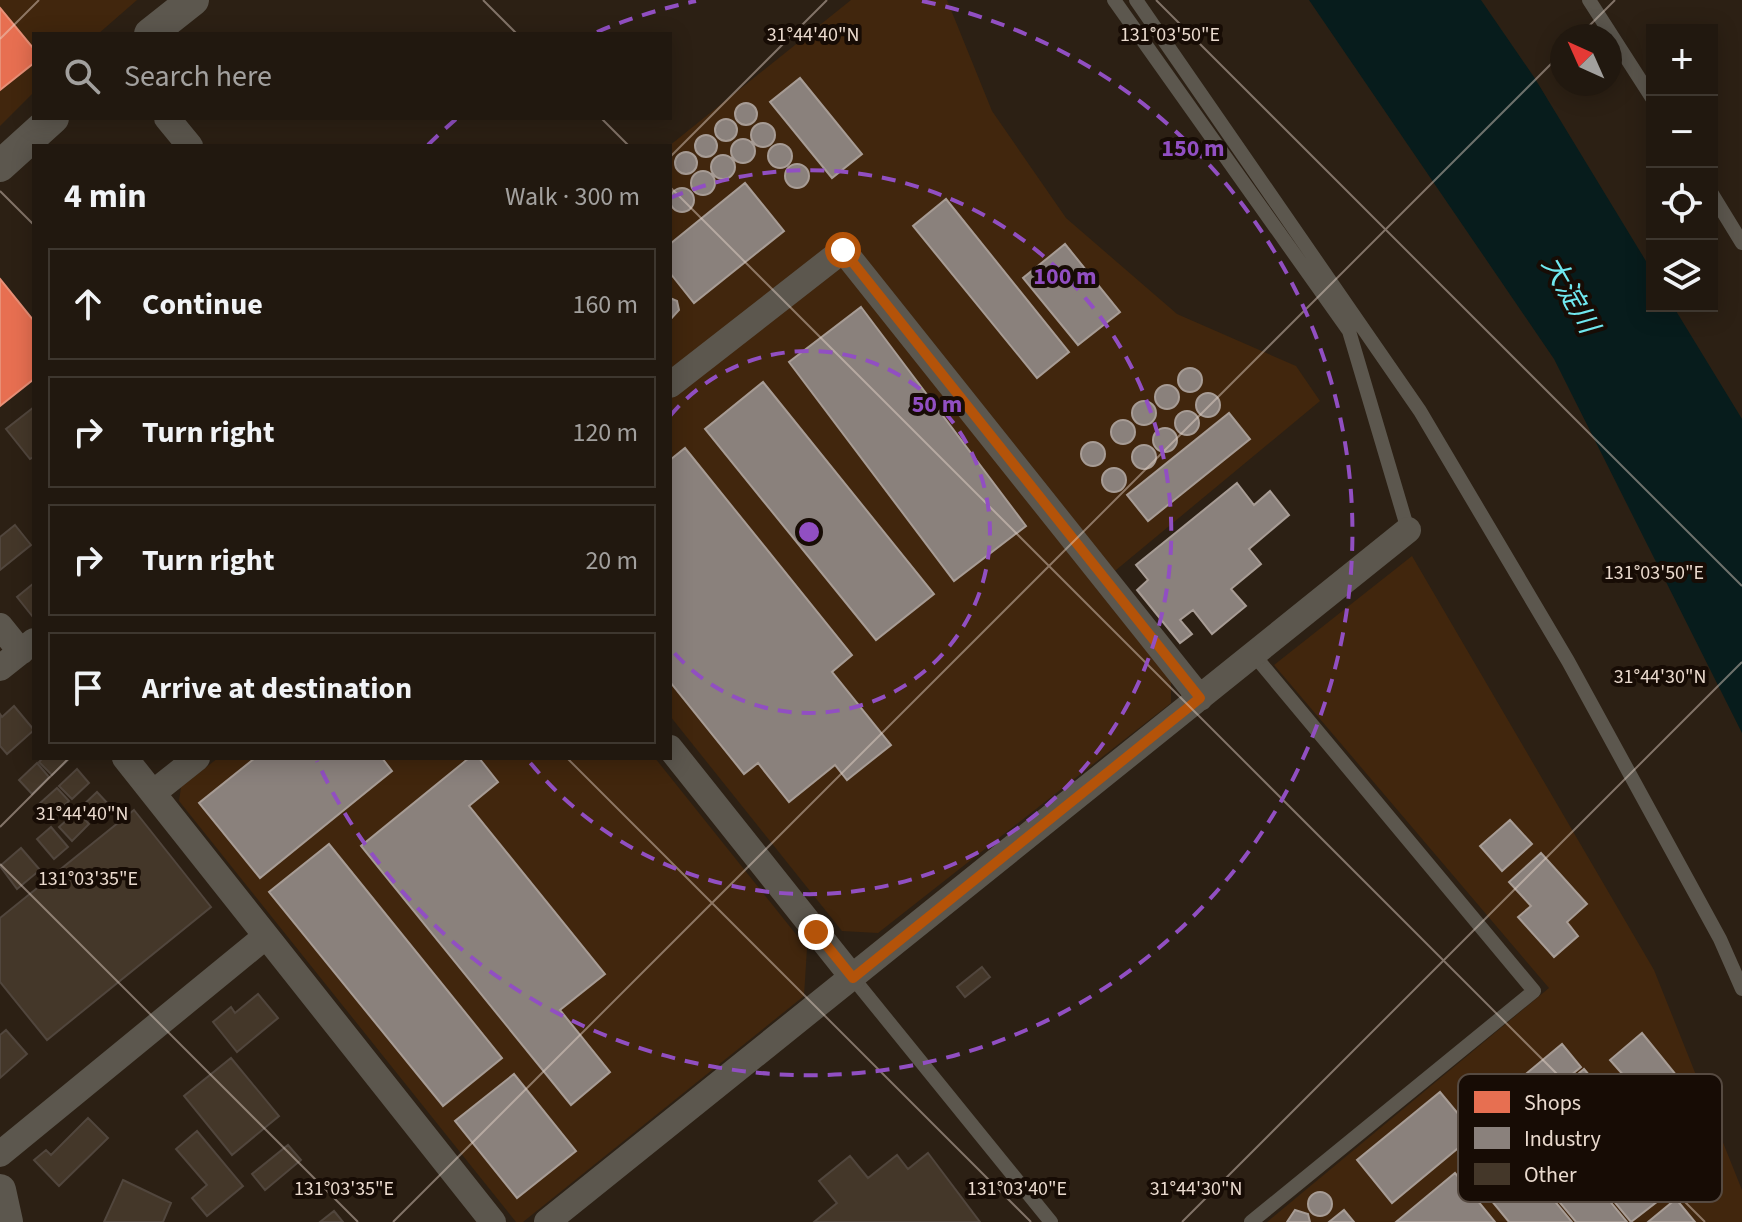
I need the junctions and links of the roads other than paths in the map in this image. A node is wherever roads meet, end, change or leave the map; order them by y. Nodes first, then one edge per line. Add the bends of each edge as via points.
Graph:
1 (193, 0) edge
2 (1114, 0) edge
3 (1136, 0) edge
4 (1589, 0) edge
5 (153, 32) edge
6 (1651, 96) edge
7 (51, 120) edge
8 (169, 120) edge
9 (188, 144) edge
10 (0, 166) edge
11 (1718, 204) edge
12 (1742, 243) edge
13 (672, 383) edge
14 (1408, 530) joint
15 (0, 626) edge
16 (31, 644) edge
17 (1254, 655) junction
18 (0, 668) edge
19 (1200, 698) junction
20 (672, 751) edge
21 (127, 760) edge
22 (194, 760) edge
23 (153, 793) junction
24 (266, 936) junction
25 (853, 978) junction
26 (1742, 989) edge
27 (0, 1154) edge
28 (0, 1190) edge
29 (7, 1222) edge
30 (493, 1222) edge
31 (547, 1222) edge
32 (1051, 1222) edge
33 (1251, 1222) edge

1 - 5 street
2 - 14 lane via 1349,331
3 - 26 lane via 1420,411 1568,661
4 - 6 lane
7 - 10 street
8 - 9 street
11 - 12 lane
13 - 19 street via 843,250
14 - 17 street
15 - 16 street
16 - 18 street
17 - 19 street
17 - 33 lane via 1534,991
19 - 25 street
20 - 25 street
21 - 23 street
22 - 23 street
23 - 24 street
24 - 27 street
24 - 30 street
25 - 31 street
25 - 32 lane
28 - 29 street

